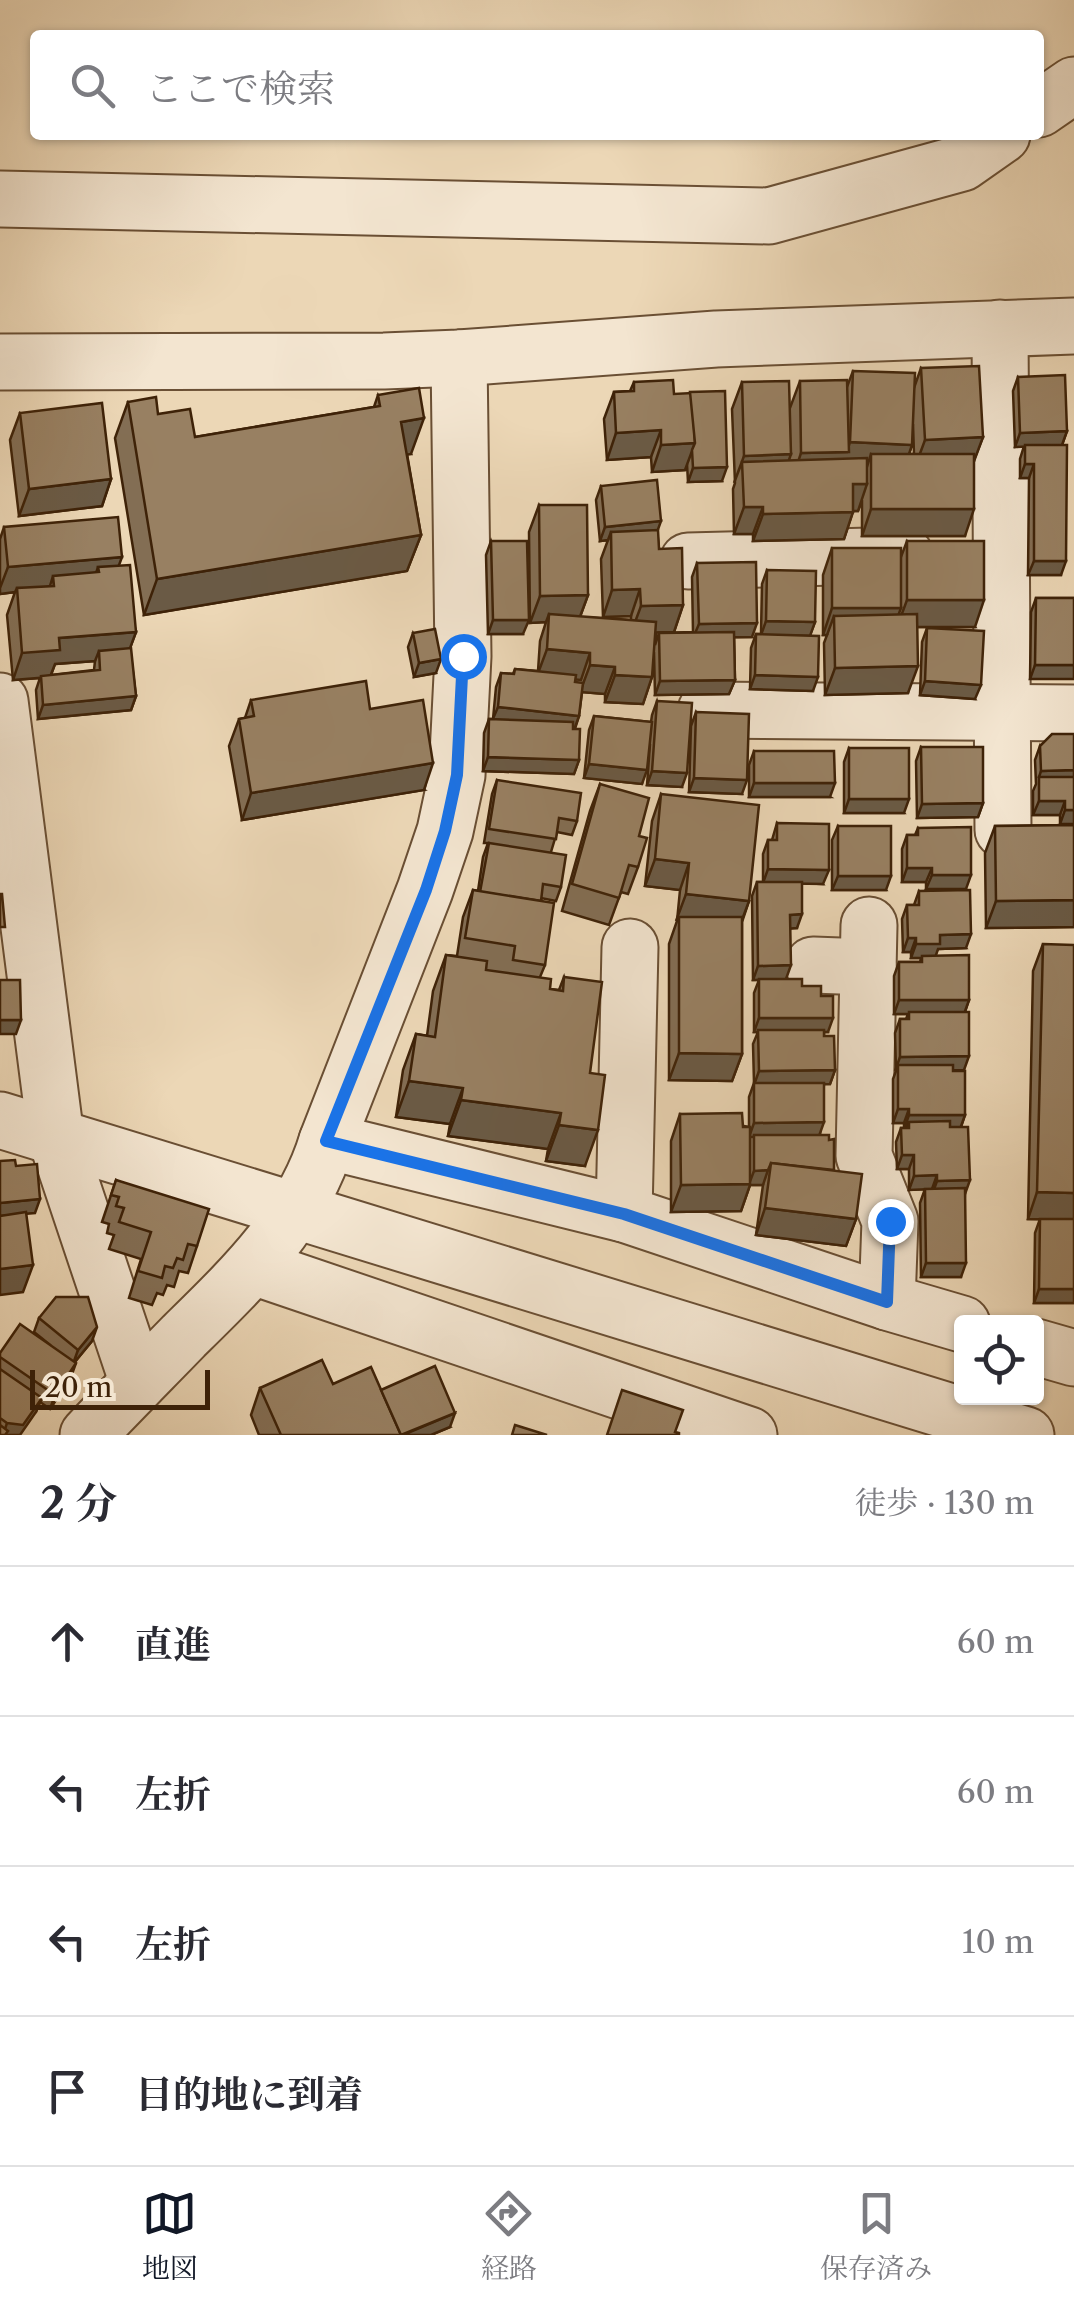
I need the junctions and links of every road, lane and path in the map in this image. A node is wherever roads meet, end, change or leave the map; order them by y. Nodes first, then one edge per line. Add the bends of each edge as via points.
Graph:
1 (1074, 85) edge
2 (1044, 106) edge
3 (995, 140) edge
4 (0, 199) edge
5 (1074, 326) edge
6 (1000, 328) junction
7 (459, 358) junction
8 (0, 362) edge
9 (1002, 553) junction
10 (688, 561) dead end
11 (0, 701) edge
12 (706, 710) edge
13 (1074, 713) edge
14 (1002, 714) junction
15 (1003, 830) edge
16 (630, 947) dead end
17 (813, 965) dead end
18 (0, 1120) edge
19 (56, 1138) junction
20 (326, 1141) junction
21 (296, 1210) junction
22 (624, 1214) junction
23 (254, 1267) junction
24 (887, 1302) junction
25 (954, 1322) edge
26 (1044, 1349) edge
27 (1074, 1358) edge
28 (138, 1383) junction
29 (88, 1435) edge
30 (748, 1435) edge
31 (1026, 1435) edge

1 - 2 street
3 - 4 street via 962,163 770,216
5 - 6 street
6 - 7 street
6 - 9 street
7 - 8 street
7 - 20 street via 463,656 457,775 426,890
9 - 10 street
9 - 14 street
11 - 19 street
12 - 14 street
13 - 14 street
14 - 15 street
16 - 22 street
17 - 24 street via 869,946 864,1156 890,1221
18 - 19 street
19 - 21 street
19 - 28 street
20 - 21 street
20 - 22 street
21 - 23 street
21 - 31 street
22 - 24 street
23 - 28 street
23 - 30 street
24 - 25 street
26 - 27 street
28 - 29 street

